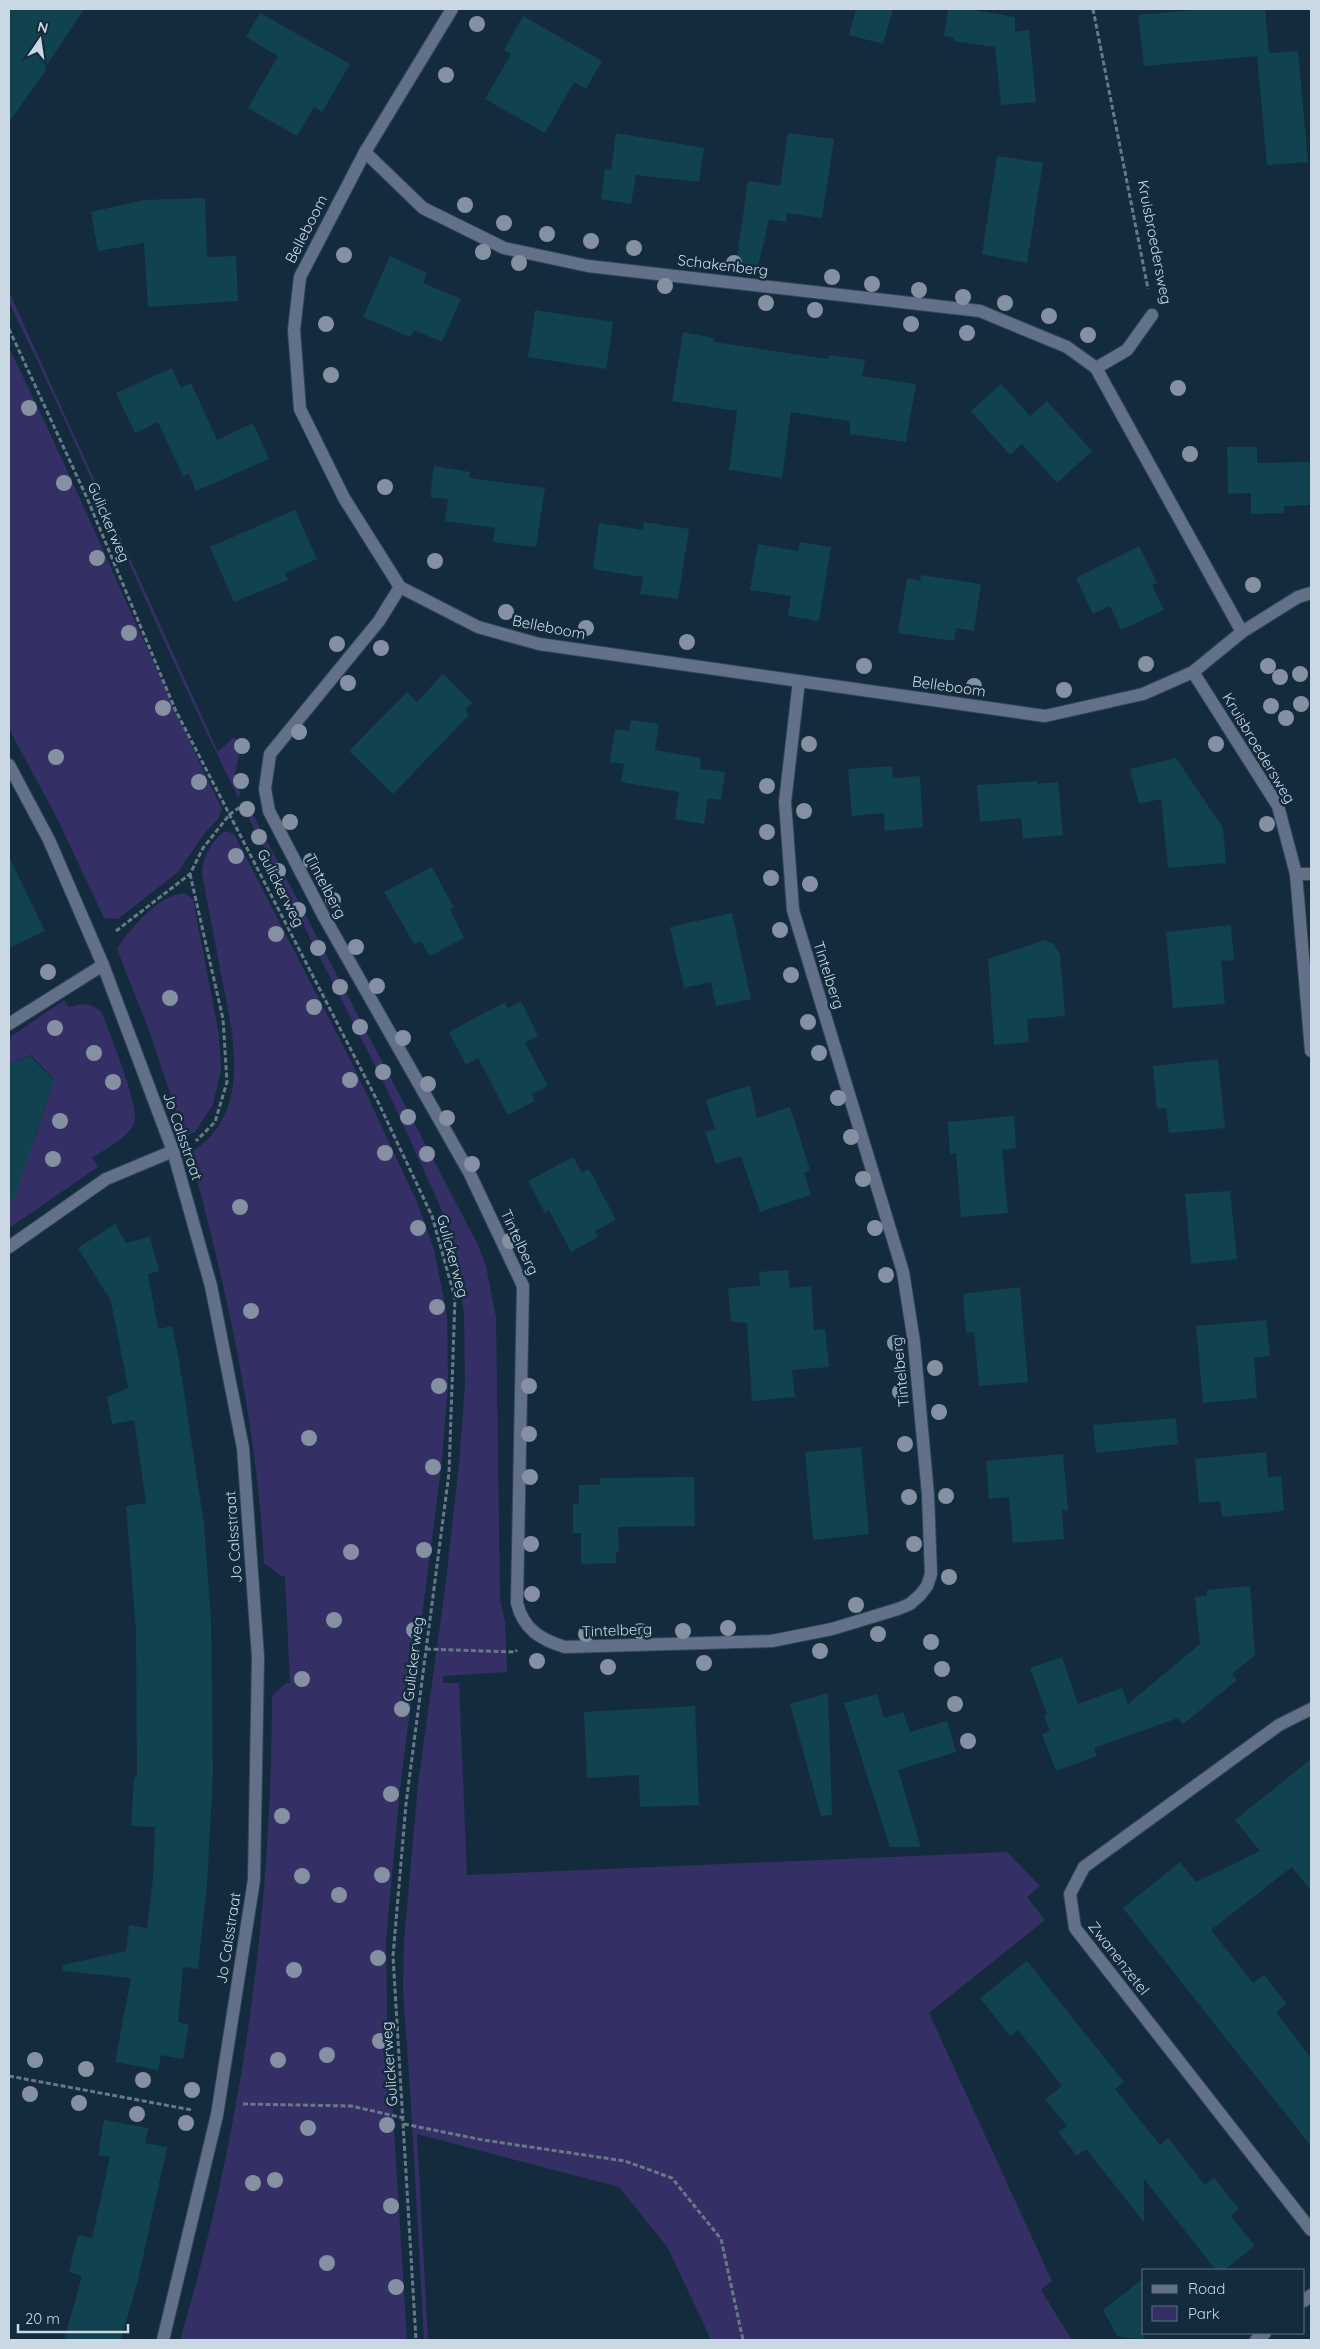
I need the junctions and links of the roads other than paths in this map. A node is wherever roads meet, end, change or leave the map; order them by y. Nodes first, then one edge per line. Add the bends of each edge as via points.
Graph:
1 (452, 9) edge
2 (366, 152) junction
3 (1152, 315) road end
4 (1096, 368) junction
5 (400, 587) junction
6 (1311, 593) edge
7 (1242, 632) junction
8 (1194, 672) junction
9 (799, 681) junction
10 (9, 765) edge
11 (1296, 874) junction
12 (1311, 874) edge
13 (103, 964) junction
14 (9, 1024) edge
15 (1311, 1051) edge
16 (172, 1151) junction
17 (9, 1247) edge
18 (1311, 1710) edge
19 (1311, 2230) edge
20 (163, 2340) edge

1 - 2 street, Belleboom
2 - 4 street, Schakenberg via 423,208 504,248 588,266 980,311 1067,347
2 - 5 street, Belleboom via 300,277 294,340 300,409 344,498
3 - 4 street, Kruisbroedersweg via 1127,350
4 - 7 street
5 - 9 street, Belleboom via 478,627 538,644
5 - 9 street, Tintelberg via 379,621 270,754 265,788 269,811 323,916 469,1172 523,1286 517,1603 524,1620 537,1636 555,1644 573,1648 772,1642 898,1610 920,1595 931,1574 928,1495 914,1342 903,1272 792,910 785,802
6 - 7 street, Belleboom via 1298,597
7 - 8 street, Belleboom
8 - 9 street, Belleboom via 1144,694 1045,716
8 - 11 street, Kruisbroedersweg via 1278,806
10 - 13 street, Jo Calsstraat via 49,840
11 - 12 street
11 - 15 street, Kruisbroedersweg
13 - 14 street
13 - 16 street, Jo Calsstraat
16 - 17 street via 106,1179
16 - 20 street, Jo Calsstraat via 211,1286 243,1448 258,1657 254,1880 218,2109
18 - 19 street, Zwanenzetel via 1279,1725 1084,1867 1070,1894 1075,1928

